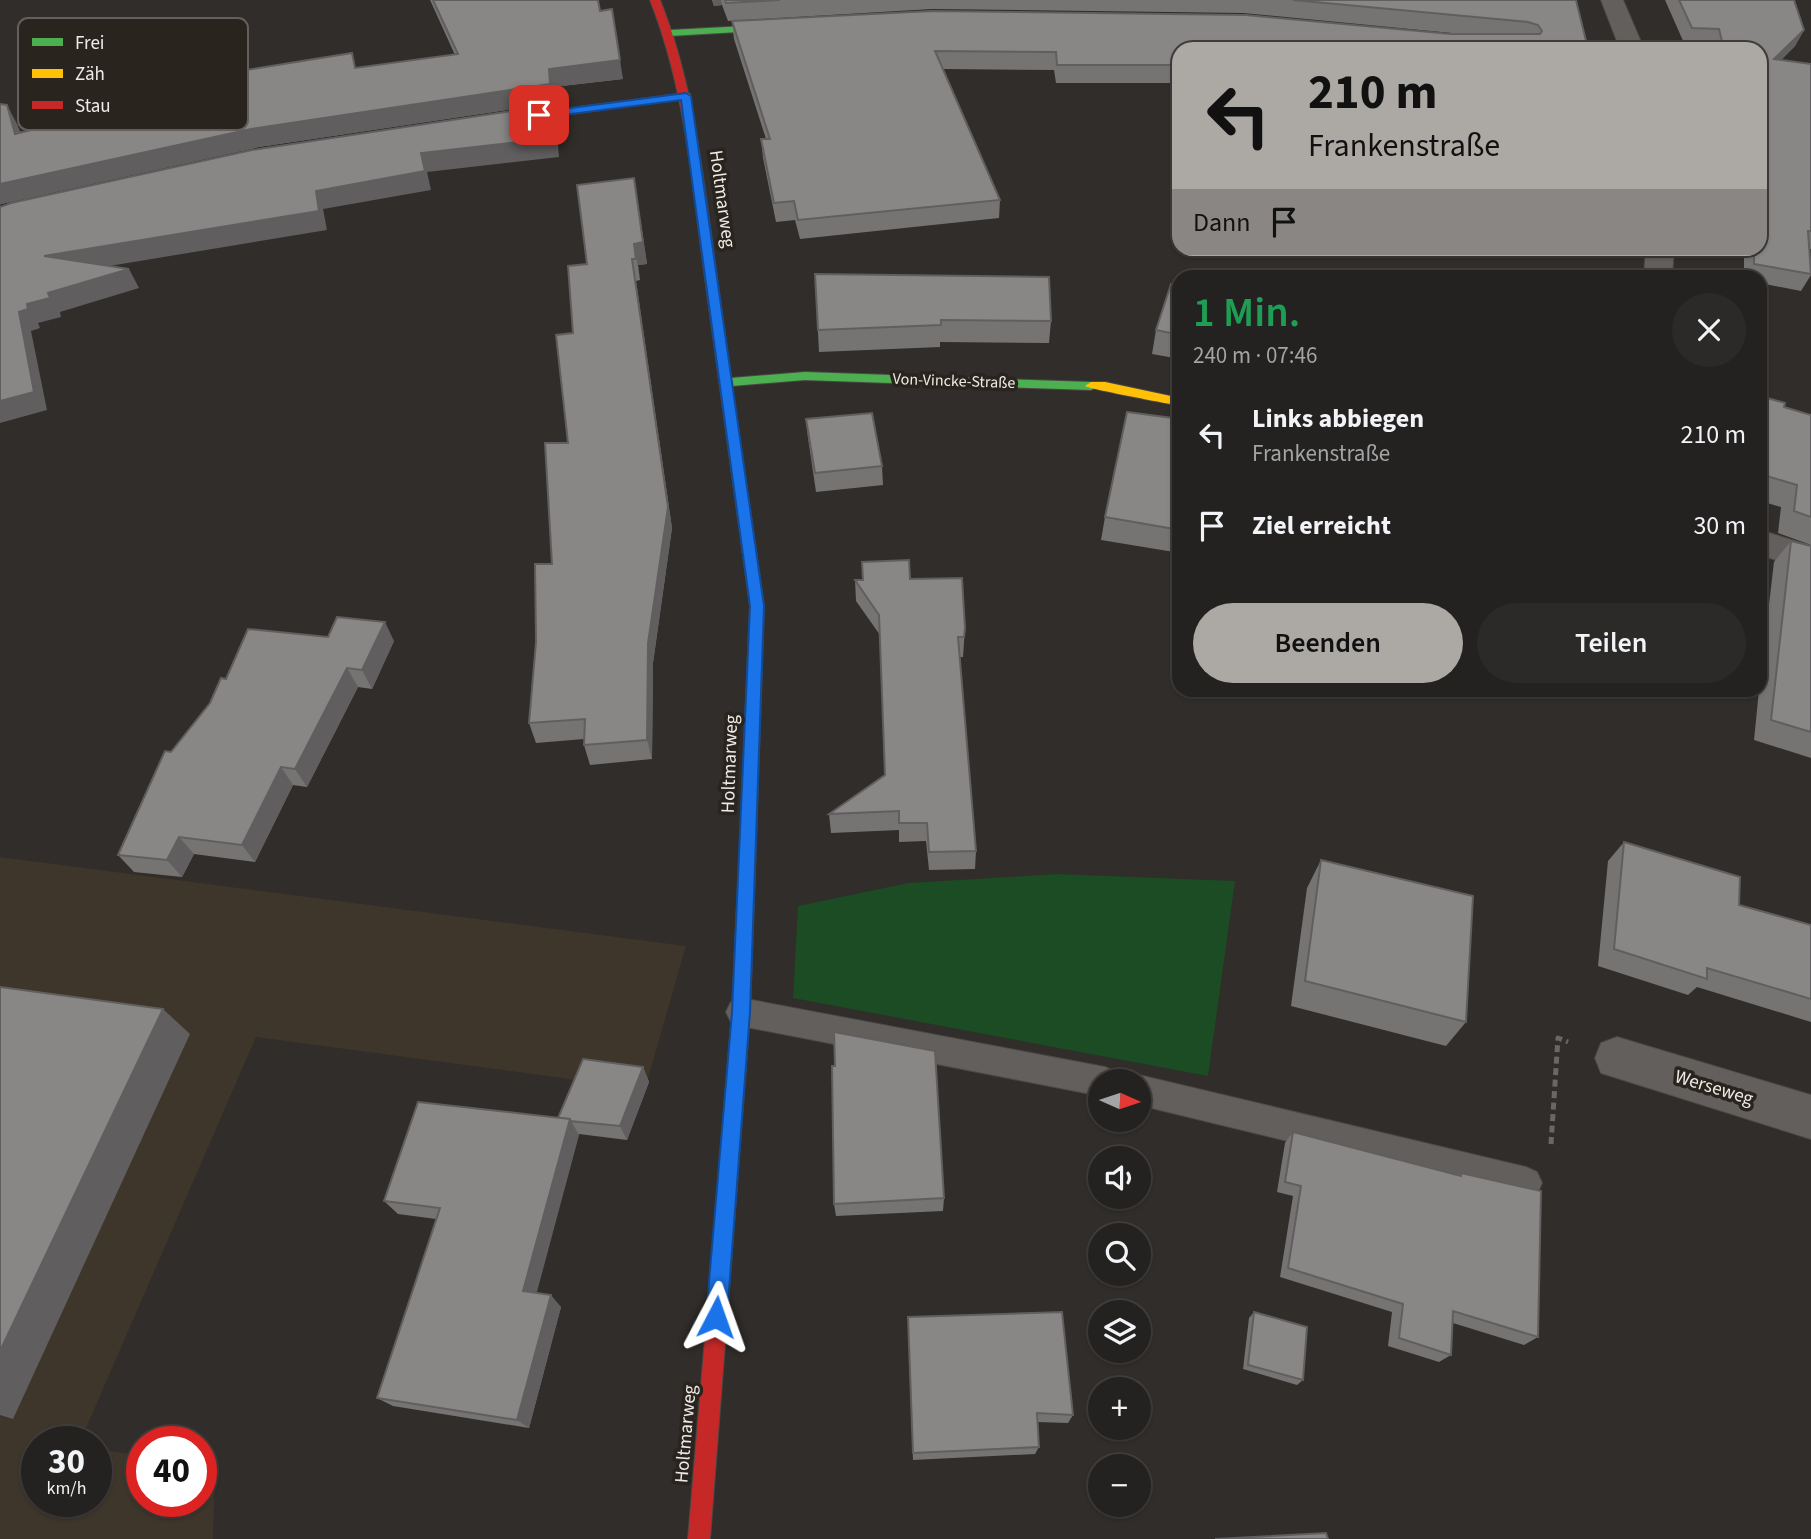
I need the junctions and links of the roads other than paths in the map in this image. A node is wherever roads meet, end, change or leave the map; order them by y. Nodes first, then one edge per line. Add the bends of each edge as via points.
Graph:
1 (654, 0) edge
2 (1612, 0) edge
3 (797, 26) edge
4 (670, 33) junction
5 (1629, 42) edge
6 (686, 96) junction
7 (486, 122) edge
8 (728, 382) junction
9 (1172, 400) edge
10 (1767, 544) edge
11 (1811, 559) edge
12 (741, 1012) junction
13 (1617, 1058) road end
14 (1088, 1079) edge
15 (1152, 1093) edge
16 (1811, 1117) edge
17 (1526, 1182) road end
18 (699, 1539) edge

1 - 4 street, Holtmarweg
2 - 5 street
3 - 4 street
4 - 6 street, Holtmarweg
6 - 7 street
6 - 8 street, Holtmarweg
8 - 9 street, Von-Vincke-Straße via 805,376 1105,386
8 - 12 street, Holtmarweg via 757,606
10 - 11 street
12 - 14 lane
12 - 18 street, Holtmarweg
13 - 16 street, Werseweg
15 - 17 lane

